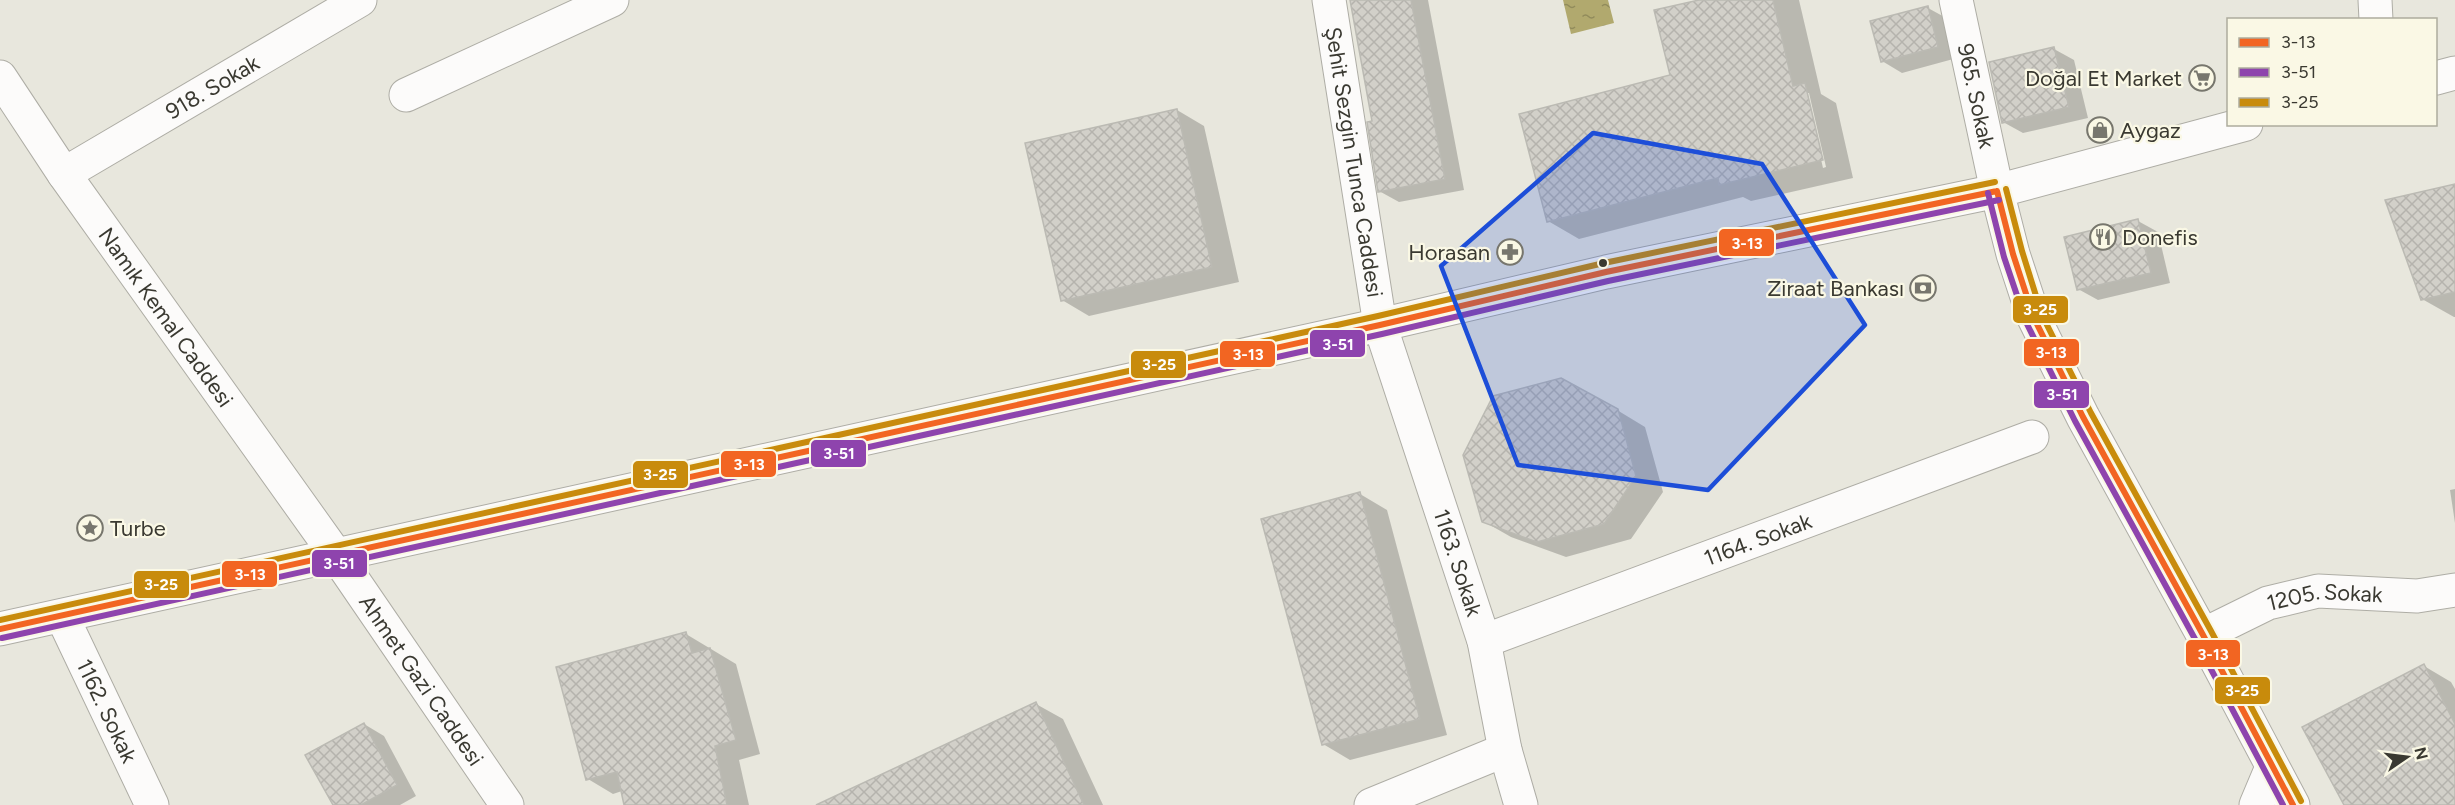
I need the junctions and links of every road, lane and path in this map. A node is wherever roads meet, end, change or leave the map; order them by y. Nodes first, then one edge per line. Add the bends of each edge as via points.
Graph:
1 (360, 0) edge
2 (1329, 0) edge
3 (1956, 0) edge
4 (2375, 0) edge
5 (600, 3) edge
6 (2376, 18) edge
7 (2455, 73) edge
8 (0, 77) edge
9 (2437, 78) edge
10 (406, 95) dead end
11 (2239, 126) edge
12 (64, 174) junction
13 (1997, 191) junction
14 (1380, 325) junction
15 (2032, 437) dead end
16 (336, 555) junction
17 (2455, 590) edge
18 (62, 616) junction
19 (0, 629) edge
20 (2203, 635) junction
21 (1484, 642) junction
22 (1505, 750) junction
23 (2272, 767) junction
24 (152, 805) edge
25 (507, 805) edge
26 (1371, 805) edge
27 (1521, 805) edge
28 (2256, 805) edge
29 (2293, 805) edge

1 - 12 street, 918. Sokak
2 - 14 street, Şehit Sezgin Tunca Caddesi
3 - 13 street, 965. Sokak
4 - 6 street
5 - 10 street
7 - 9 street
8 - 12 street, Namık Kemal Caddesi
11 - 13 street
12 - 16 street, Namık Kemal Caddesi
13 - 14 street via 1606,272
13 - 20 street, 965. Sokak via 2034,318 2083,417
14 - 16 street
14 - 21 street, 1163. Sokak
15 - 21 street, 1164. Sokak
16 - 18 street
16 - 25 street, Ahmet Gazi Caddesi
17 - 20 street, 1205. Sokak via 2417,596 2318,591 2268,603
18 - 19 street
18 - 24 street, 1162. Sokak
20 - 23 street, 965. Sokak
21 - 22 street, 1163. Sokak
22 - 26 street
22 - 27 street, 1163. Sokak
23 - 28 street
23 - 29 street, 965. Sokak

